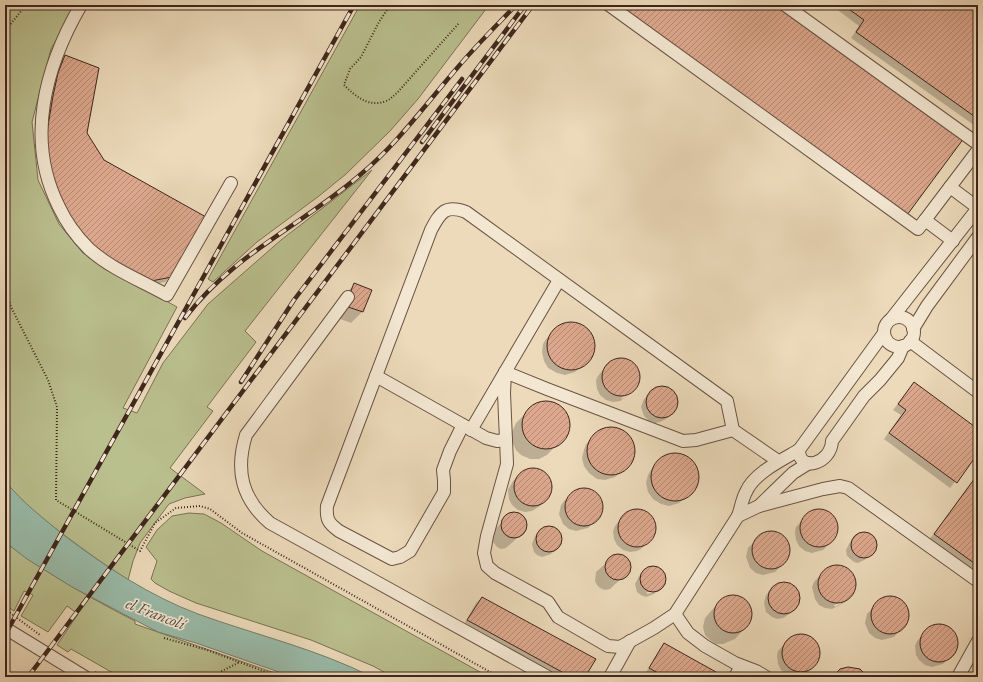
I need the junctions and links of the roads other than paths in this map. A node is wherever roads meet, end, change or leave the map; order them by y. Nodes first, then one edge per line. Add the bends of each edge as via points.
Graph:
1 (81, 5) edge
2 (609, 5) edge
3 (785, 5) edge
4 (977, 152) edge
5 (231, 183) dead end
6 (950, 187) junction
7 (978, 208) edge
8 (925, 220) junction
9 (978, 237) edge
10 (953, 241) junction
11 (559, 280) junction
12 (348, 297) dead end
13 (892, 318) junction
14 (913, 329) junction
15 (884, 333) junction
16 (907, 344) junction
17 (505, 372) junction
18 (376, 376) junction
19 (978, 392) edge
20 (467, 428) junction
21 (733, 430) junction
22 (506, 440) junction
23 (799, 450) junction
24 (778, 461) junction
25 (808, 463) junction
26 (760, 506) junction
27 (738, 516) junction
28 (978, 581) edge
29 (675, 614) junction
30 (5, 628) edge
31 (631, 641) junction
32 (978, 641) edge
33 (742, 666) junction
34 (85, 677) edge
35 (548, 677) edge
36 (610, 677) edge
37 (735, 677) edge
38 (766, 677) edge
39 (958, 677) edge

1 - 5 street via 49,77 40,128 46,178 75,234 104,260 168,295
2 - 8 street via 918,229
3 - 4 street
4 - 6 street
6 - 7 street
6 - 8 street
7 - 10 street
8 - 10 street
9 - 14 street
10 - 13 street
11 - 17 street
11 - 18 street via 466,212 457,208 447,209 439,214 431,230
11 - 21 street via 727,401
12 - 35 street via 246,435 240,470 242,484 248,497 260,515 270,523
13 - 14 street via 905,319
13 - 15 street via 886,324
14 - 16 street via 913,337
15 - 16 street via 890,344 898,347
15 - 23 street
16 - 19 street
16 - 25 street via 880,380 864,396 832,441 832,448 827,456 815,464
17 - 20 street
17 - 21 street via 683,441
17 - 22 street
18 - 20 street
18 - 20 street via 327,506 327,516 331,525 339,531 392,559 410,551 444,492 443,470 450,451
20 - 22 street via 486,438
21 - 24 street
22 - 31 street via 507,464 484,553 487,566 548,602 558,617 608,646 620,647
23 - 24 street
23 - 25 street via 803,461
24 - 27 street via 746,491
25 - 26 street
26 - 27 street
26 - 28 street via 822,489 840,486 848,488
27 - 29 street
29 - 31 street
29 - 33 street via 688,633 705,646
30 - 34 street
31 - 36 street
32 - 39 street
33 - 37 street
33 - 38 street

